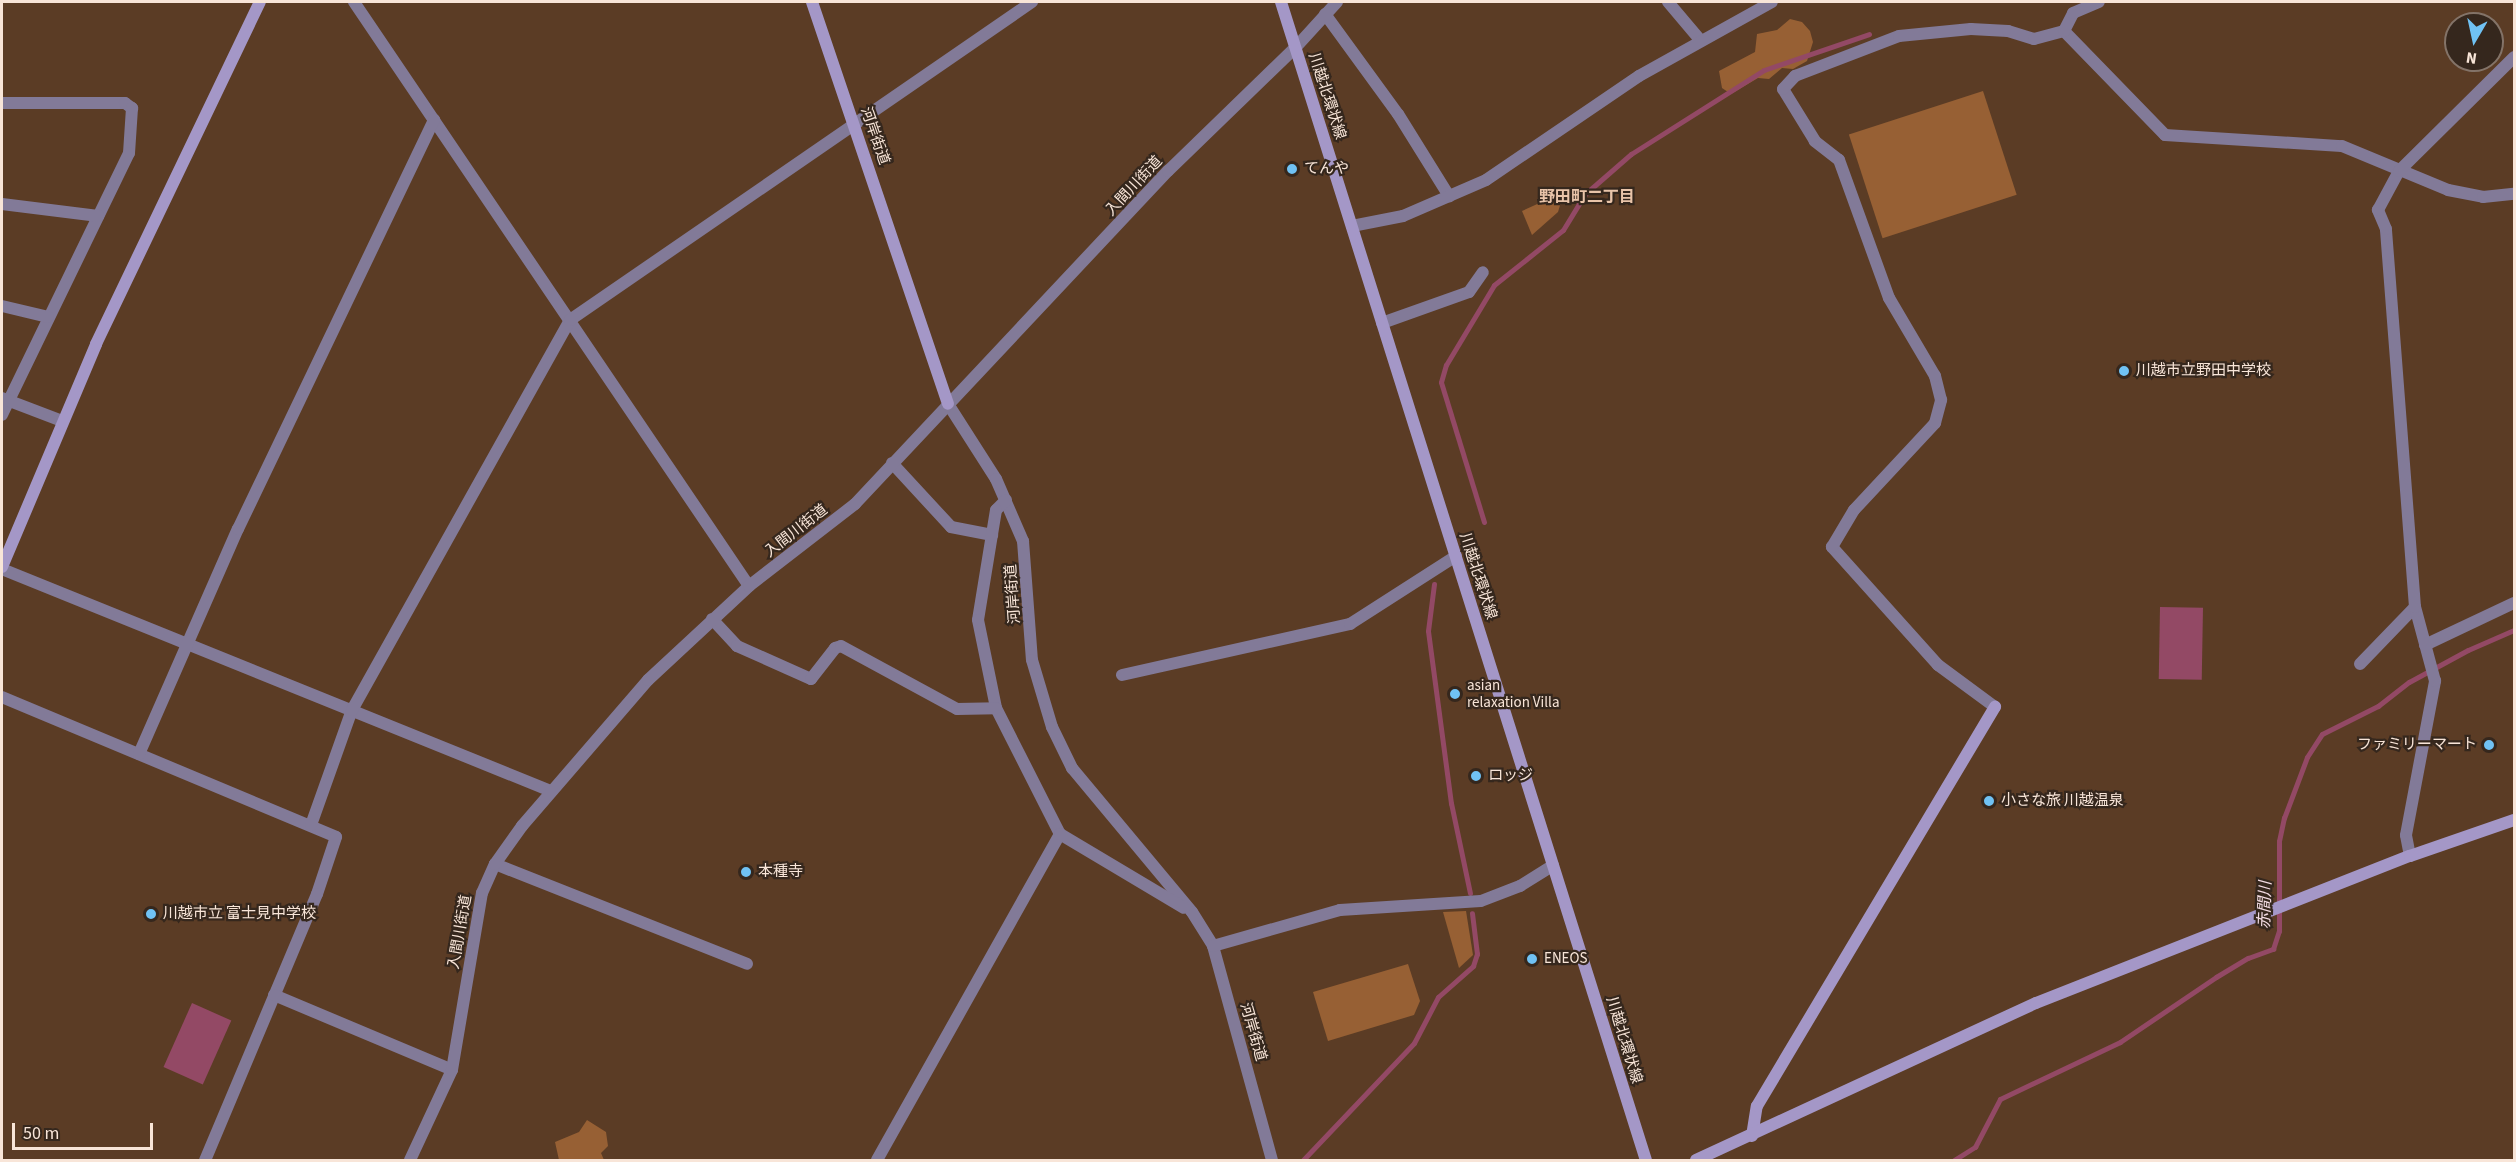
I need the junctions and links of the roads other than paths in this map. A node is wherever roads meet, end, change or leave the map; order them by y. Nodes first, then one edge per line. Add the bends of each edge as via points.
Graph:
1 (260, 2) edge
2 (354, 2) edge
3 (812, 2) edge
4 (1032, 2) edge
5 (1281, 2) edge
6 (1337, 2) edge
7 (1668, 2) edge
8 (1772, 2) edge
9 (2099, 2) edge
10 (1325, 14) junction
11 (2064, 31) junction
12 (1701, 41) junction
13 (1296, 47) junction
14 (2514, 57) edge
15 (2, 103) edge
16 (434, 120) junction
17 (855, 123) junction
18 (2399, 171) junction
19 (2514, 194) edge
20 (1449, 196) junction
21 (2, 204) edge
22 (98, 216) junction
23 (1352, 226) junction
24 (1483, 272) dead end
25 (2, 306) edge
26 (48, 317) junction
27 (570, 320) junction
28 (1382, 322) junction
29 (4, 398) edge
30 (948, 404) junction
31 (2, 415) edge
32 (62, 421) junction
33 (892, 463) junction
34 (1006, 500) junction
35 (992, 535) junction
36 (1456, 556) junction
37 (2, 568) edge
38 (749, 586) junction
39 (2514, 603) edge
40 (2415, 607) junction
41 (712, 619) junction
42 (185, 644) junction
43 (2425, 645) junction
44 (2360, 664) dead end
45 (1122, 675) dead end
46 (2, 697) edge
47 (996, 708) junction
48 (352, 710) junction
49 (139, 754) junction
50 (551, 791) junction
51 (2514, 820) edge
52 (311, 825) junction
53 (1060, 834) junction
54 (2410, 856) junction
55 (495, 864) junction
56 (1553, 866) junction
57 (1192, 912) junction
58 (1213, 946) junction
59 (747, 964) dead end
60 (274, 995) junction
61 (452, 1070) junction
62 (1752, 1136) junction
63 (205, 1161) edge
64 (410, 1161) edge
65 (877, 1161) edge
66 (1272, 1161) edge
67 (1646, 1161) edge
68 (1696, 1161) edge

1 - 32 street
2 - 16 street
3 - 17 street, 河岸街道
4 - 17 street
5 - 13 street, 川越北環状線
6 - 10 street, 入間川街道
7 - 12 street
8 - 12 street
9 - 11 street via 2073,13
10 - 13 street, 入間川街道
10 - 20 street via 1398,114
11 - 18 street via 2165,135 2342,146
11 - 62 street via 2034,39 2008,31 1971,29 1899,36 1794,76 1784,89 1815,141 1839,160 1889,298 1935,376 1941,400 1935,423 1854,510 1832,547 1938,665 1995,707 1757,1106
12 - 20 street via 1639,76 1486,180
13 - 23 street, 川越北環状線
13 - 30 street, 入間川街道 via 1168,171
14 - 18 street
15 - 22 street via 125,103 132,108 129,153
16 - 27 street
16 - 42 street
17 - 27 street
17 - 30 street, 河岸街道
18 - 19 street via 2448,190 2483,197
18 - 40 street via 2378,210 2386,229
20 - 23 street via 1403,216
21 - 22 street
22 - 26 street
23 - 28 street, 川越北環状線
24 - 28 street via 1469,292
25 - 26 street
26 - 29 street
27 - 38 street
27 - 48 street
28 - 36 street, 川越北環状線
29 - 31 street
29 - 32 street
30 - 33 street, 入間川街道
30 - 34 street, 河岸街道
32 - 37 street
33 - 35 street via 951,527
33 - 38 street, 入間川街道 via 855,504
34 - 35 street via 996,510
34 - 57 street, 河岸街道 via 1023,541 1032,660 1052,727 1072,768
35 - 47 street via 978,620
36 - 45 street via 1350,624
36 - 56 street, 川越北環状線
37 - 42 street
38 - 41 street, 入間川街道
39 - 43 street
40 - 43 street
40 - 44 street
41 - 47 street via 737,646 812,679 835,648 841,646 957,709
41 - 50 street, 入間川街道 via 648,680
42 - 48 street
42 - 49 street
43 - 54 street via 2433,661 2435,681 2406,835
46 - 49 street
47 - 53 street
48 - 50 street
48 - 52 street
49 - 52 street
50 - 55 street, 入間川街道
51 - 54 street
52 - 60 street via 336,837 337,842
53 - 57 street
53 - 65 street
54 - 62 street via 1993,1021
55 - 59 street
55 - 61 street, 入間川街道 via 476,912 463,1027
56 - 58 street via 1520,886 1481,901 1340,910
56 - 67 street, 川越北環状線
57 - 58 street, 河岸街道
58 - 66 street, 河岸街道
60 - 61 street
60 - 63 street
61 - 64 street, 入間川街道
62 - 68 street

